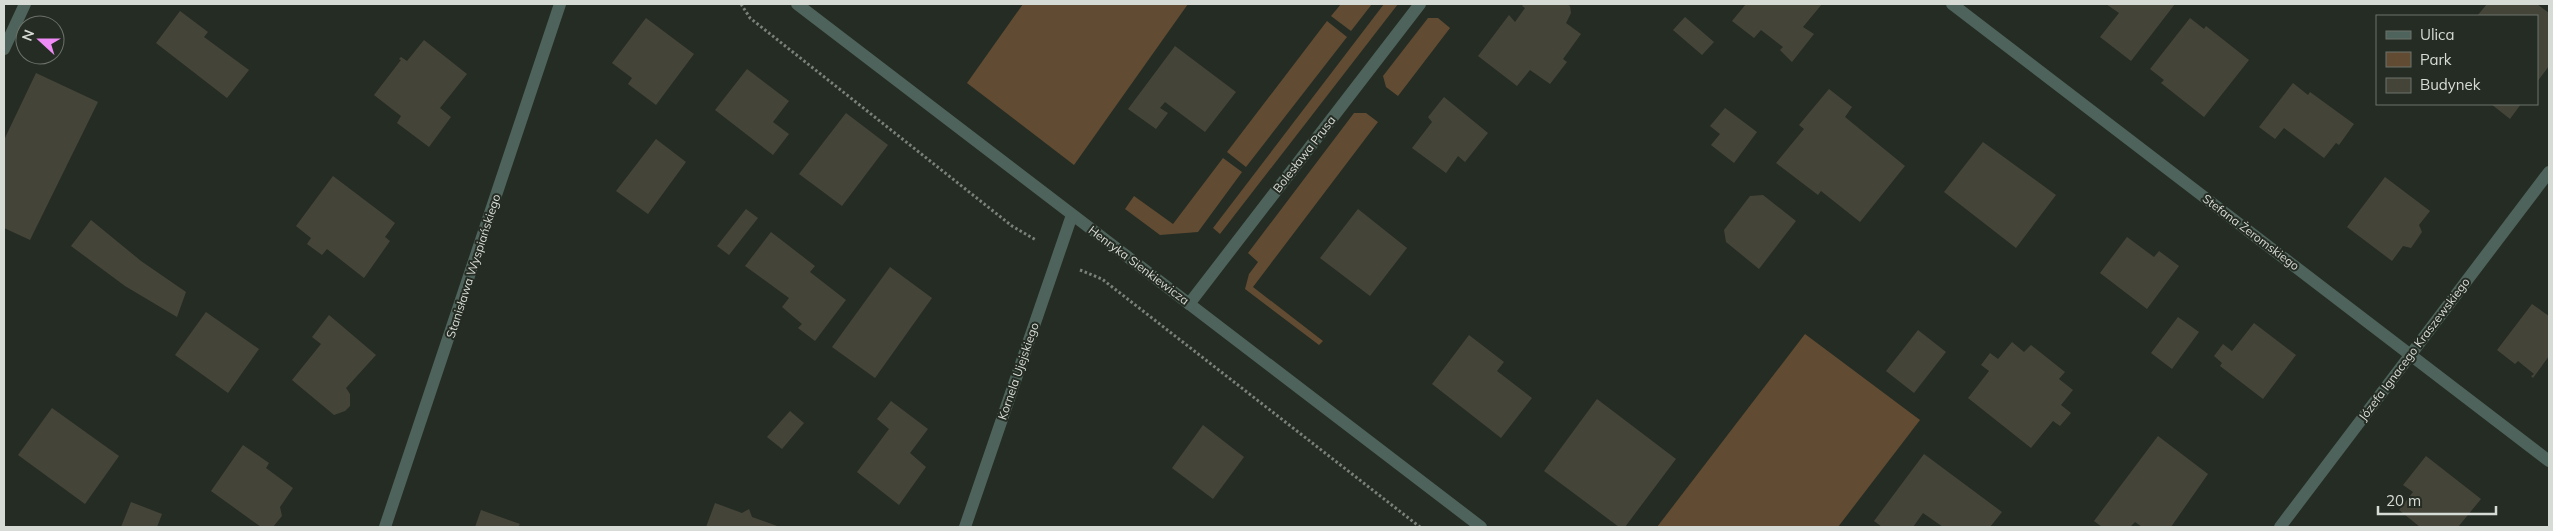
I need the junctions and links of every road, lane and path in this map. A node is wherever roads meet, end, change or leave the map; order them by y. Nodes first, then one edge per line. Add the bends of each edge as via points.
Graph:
1 (25, 4) edge
2 (560, 4) edge
3 (741, 4) edge
4 (797, 4) edge
5 (1420, 4) edge
6 (1952, 4) edge
7 (8, 31) edge
8 (4, 49) edge
9 (2549, 172) edge
10 (1072, 215) junction
11 (1038, 241) dead end
12 (1077, 268) dead end
13 (1190, 304) junction
14 (2411, 355) junction
15 (2549, 461) edge
16 (385, 527) edge
17 (965, 527) edge
18 (1420, 527) edge
19 (1480, 527) edge
20 (2280, 527) edge

1 - 7 street
2 - 16 street, Stanisława Wyspiańskiego
3 - 11 path via 750,18 1012,226
4 - 10 street, Henryka Sienkiewicza
5 - 13 street, Bolesława Prusa
6 - 14 street, Stefana Żeromskiego
7 - 8 street
9 - 14 street, Józefa Ignacego Kraszewskiego
10 - 13 street, Henryka Sienkiewicza
10 - 17 street, Kornela Ujejskiego
12 - 18 path via 1102,279
13 - 19 street, Henryka Sienkiewicza
14 - 15 street, Stefana Żeromskiego
14 - 20 street, Józefa Ignacego Kraszewskiego

